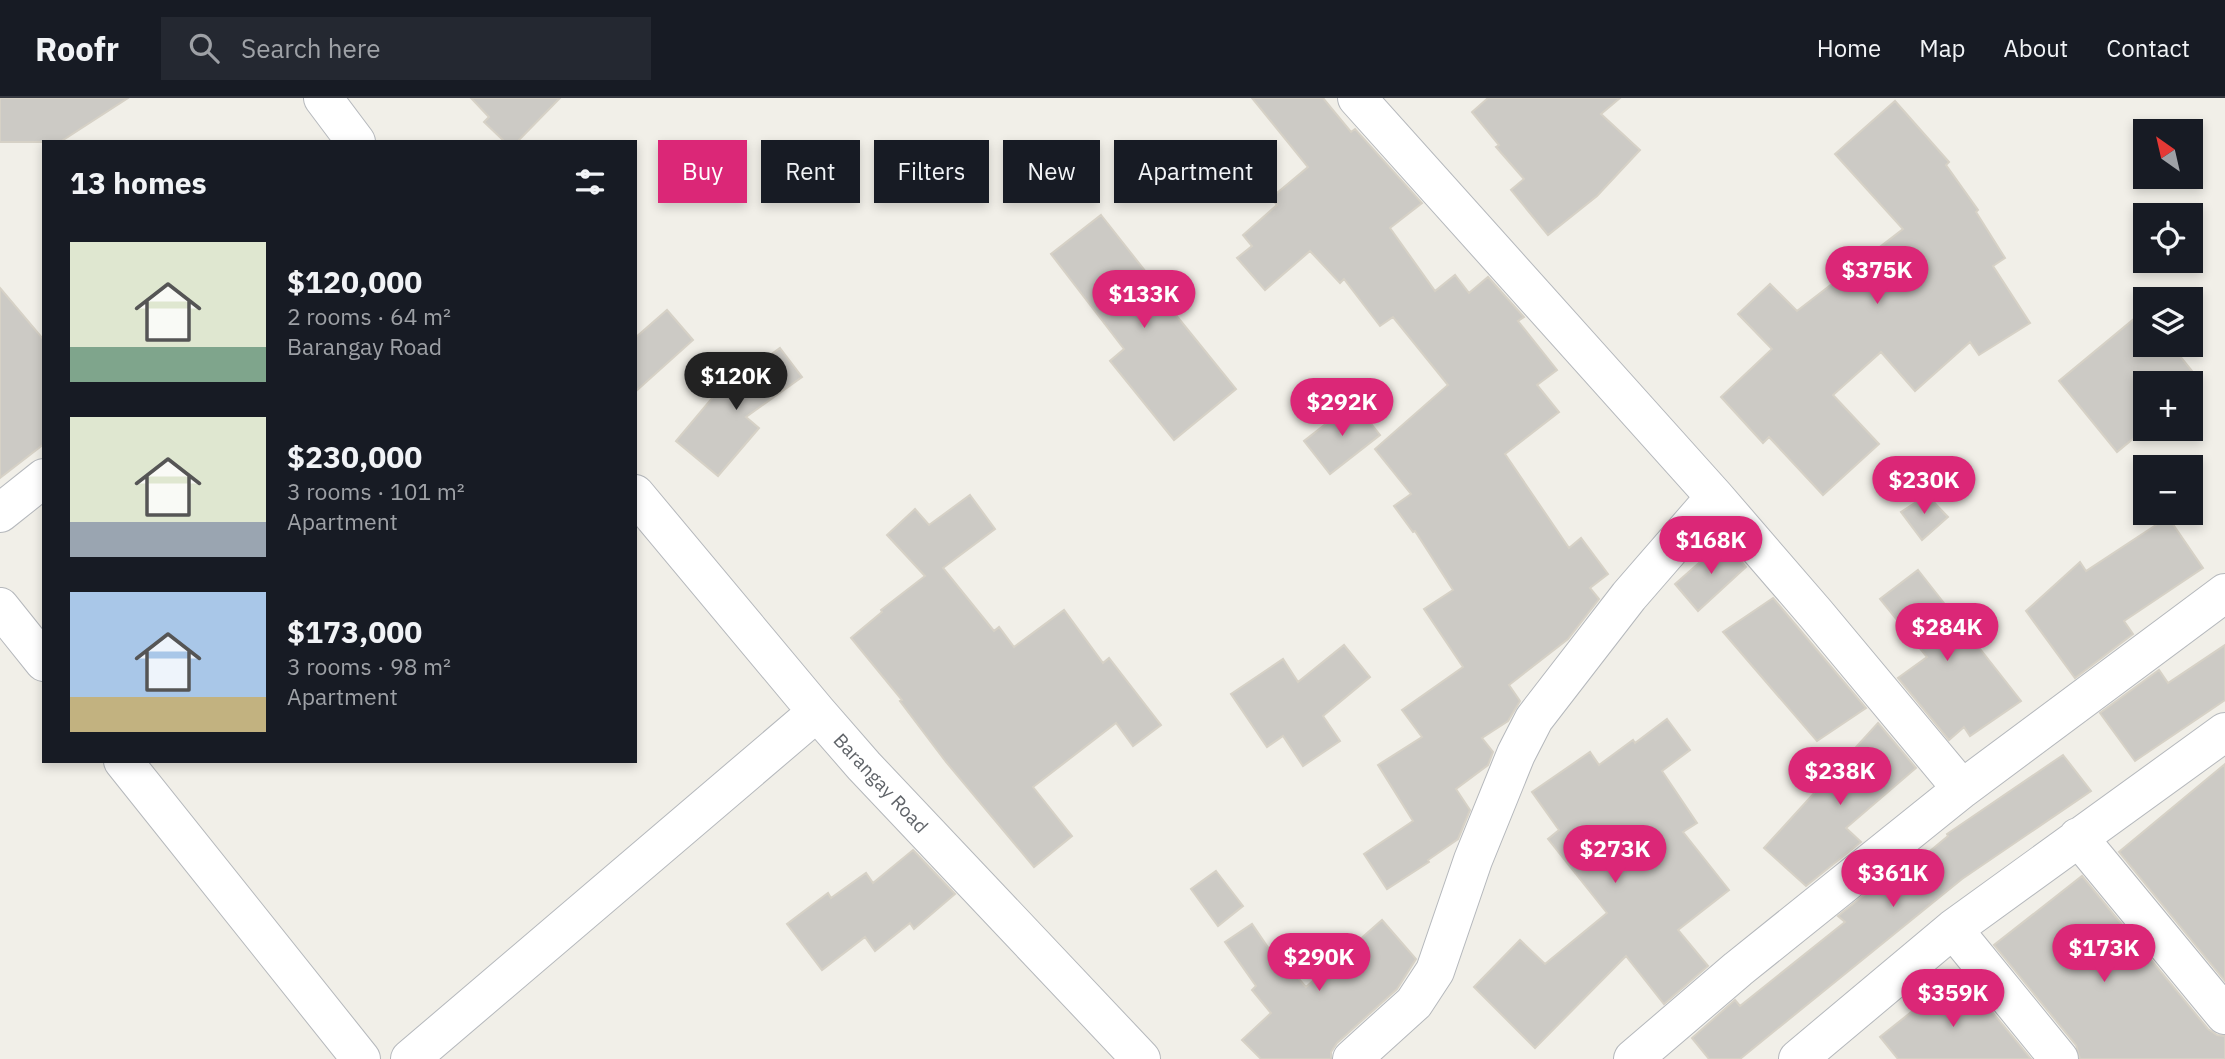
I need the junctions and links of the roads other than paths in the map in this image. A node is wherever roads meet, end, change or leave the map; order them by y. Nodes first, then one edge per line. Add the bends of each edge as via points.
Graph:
1 (323, 98) edge
2 (1357, 98) edge
3 (354, 140) edge
4 (42, 480) edge
5 (637, 496) edge
6 (1715, 497) junction
7 (0, 513) edge
8 (2225, 593) edge
9 (0, 607) edge
10 (42, 660) edge
11 (817, 712) junction
12 (2219, 747) edge
13 (125, 763) edge
14 (1962, 789) junction
15 (2078, 836) junction
16 (1953, 929) junction
17 (2225, 1015) edge
18 (1820, 1053) edge
19 (361, 1059) edge
20 (410, 1059) edge
21 (1141, 1059) edge
22 (1352, 1059) edge
23 (1633, 1059) edge
24 (2059, 1059) edge

1 - 3 street
2 - 6 street
4 - 7 street
5 - 11 street, Barangay Road
6 - 14 street
6 - 22 street via 1629,596 1534,719 1474,860 1435,971 1414,1003
8 - 14 street
9 - 10 street
11 - 20 street
11 - 21 street, Barangay Road
12 - 15 street
13 - 19 street
14 - 23 street
15 - 16 street
15 - 17 street
16 - 18 street
16 - 24 street

